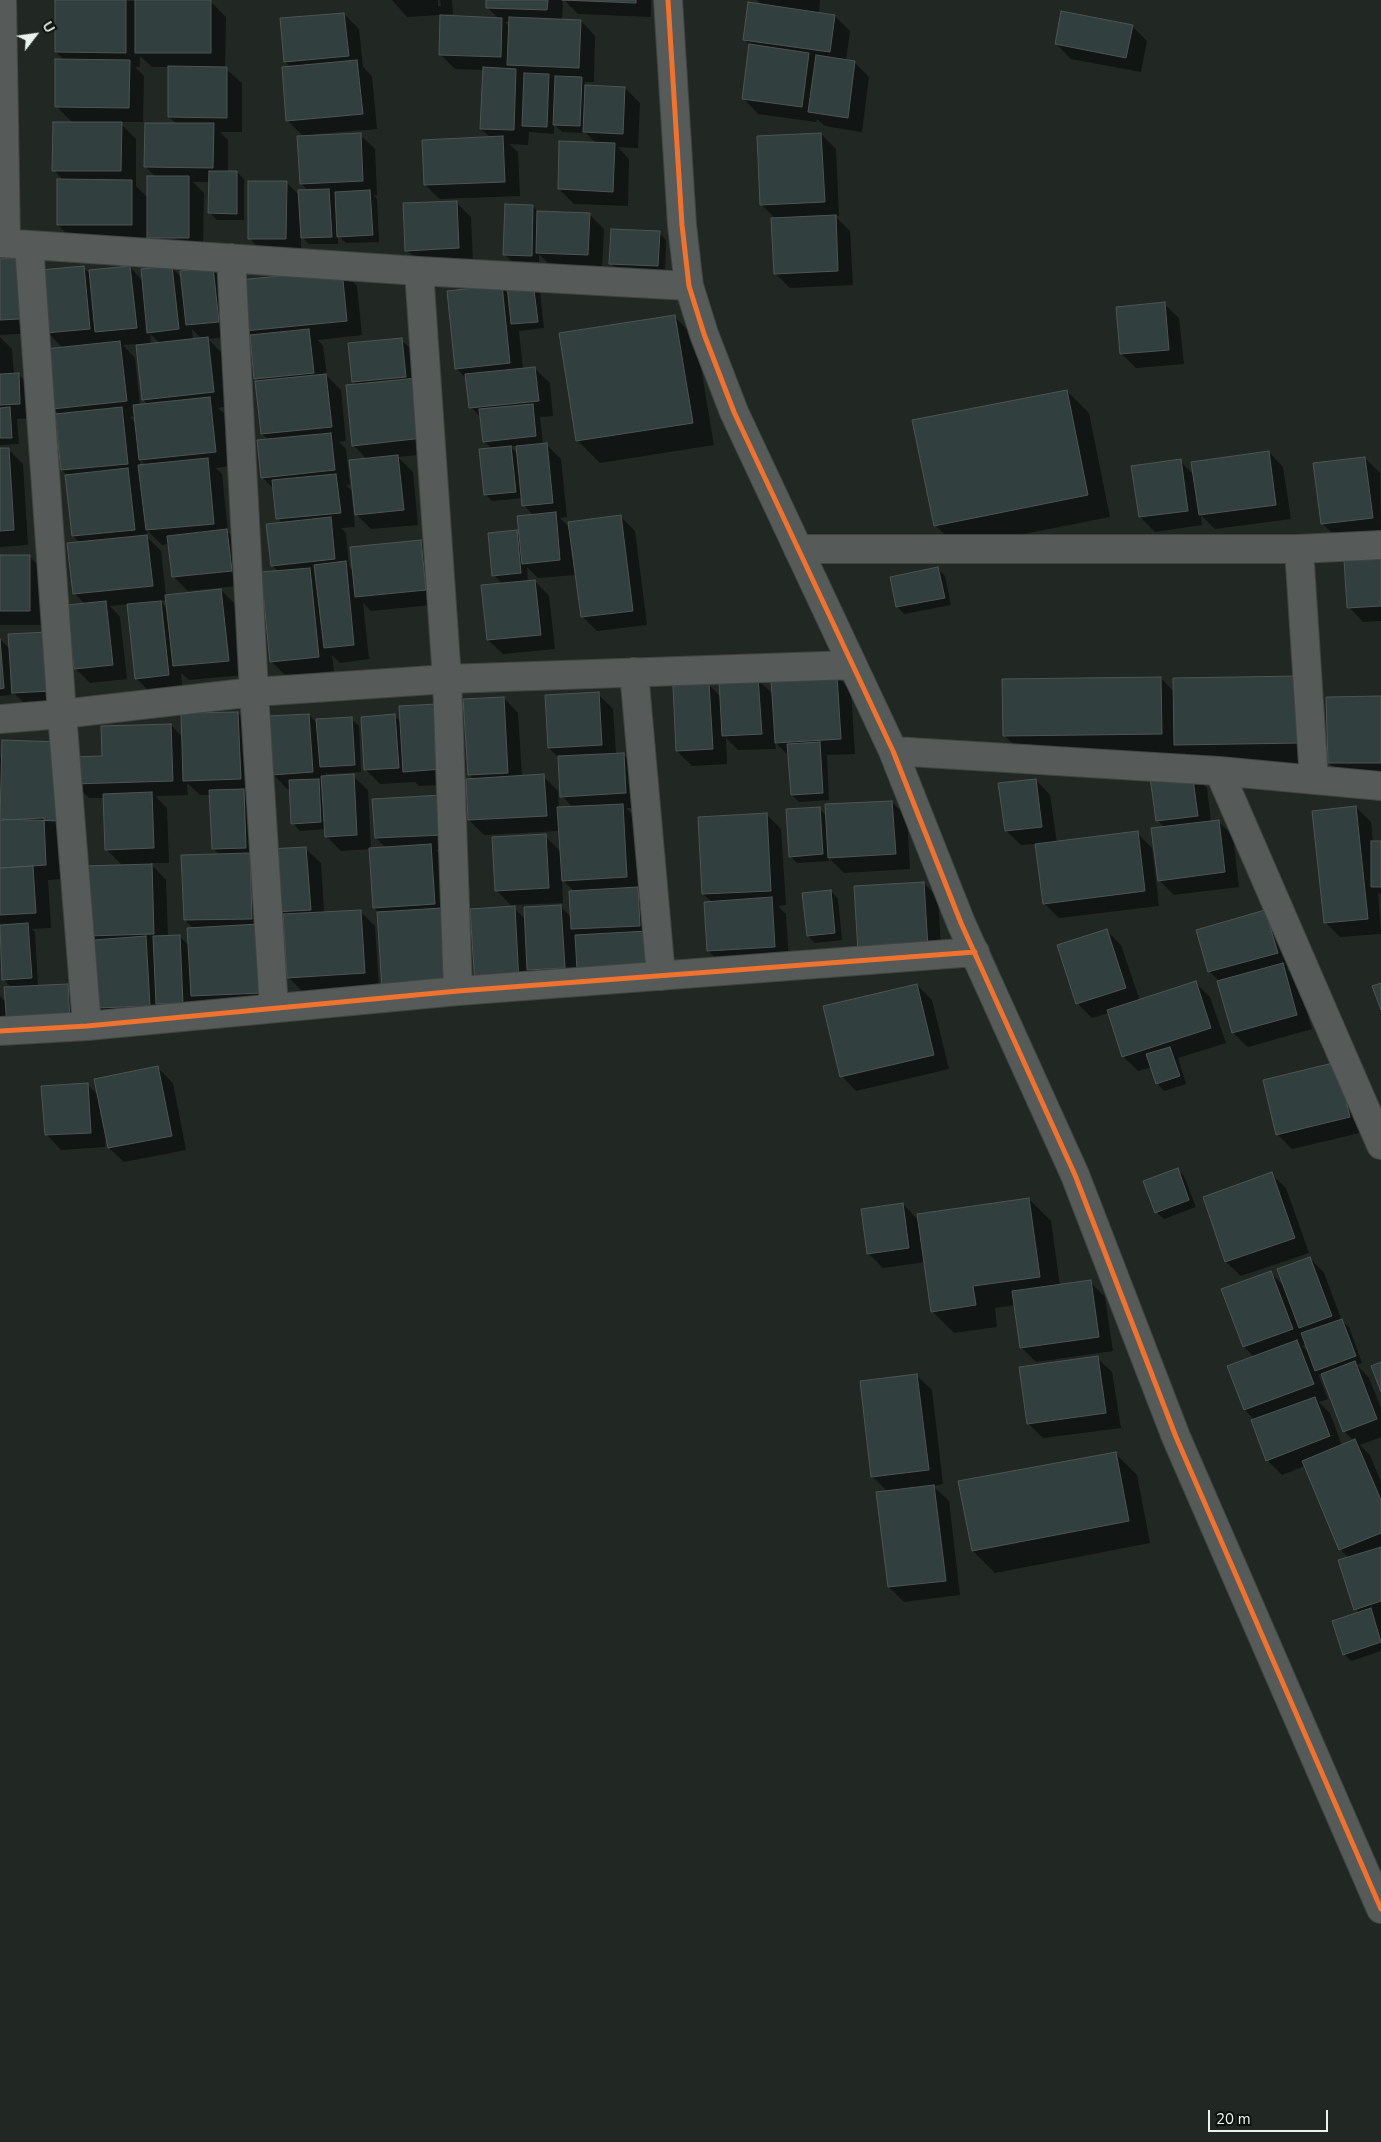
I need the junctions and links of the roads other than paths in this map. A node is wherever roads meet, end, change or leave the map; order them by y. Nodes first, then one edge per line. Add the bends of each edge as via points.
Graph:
1 (2, 0) edge
2 (668, 0) edge
3 (12, 243) edge
4 (231, 258) junction
5 (419, 271) junction
6 (689, 286) junction
7 (1381, 546) edge
8 (798, 549) junction
9 (1299, 549) junction
10 (852, 665) junction
11 (634, 672) junction
12 (447, 679) junction
13 (254, 692) junction
14 (62, 714) junction
15 (0, 719) edge
16 (893, 751) junction
17 (1219, 770) junction
18 (1314, 780) junction
19 (1381, 786) edge
20 (974, 952) junction
21 (661, 976) junction
22 (458, 991) junction
23 (274, 1008) junction
24 (87, 1026) junction
25 (0, 1031) edge
26 (1381, 1145) edge
27 (1381, 1909) edge

1 - 3 street
2 - 6 street
3 - 4 street
3 - 14 street
4 - 5 street
4 - 13 street
5 - 6 street
5 - 12 street
6 - 8 street via 734,412
7 - 9 street
8 - 9 street
8 - 10 street
9 - 18 street
10 - 11 street
10 - 16 street
11 - 12 street
11 - 21 street
12 - 13 street
12 - 22 street
13 - 14 street
13 - 23 street
14 - 15 street
14 - 24 street
16 - 17 street
16 - 20 street
17 - 18 street
17 - 26 street
18 - 19 street
20 - 21 street
20 - 27 street via 1075,1175 1176,1437
21 - 22 street
22 - 23 street
23 - 24 street
24 - 25 street

